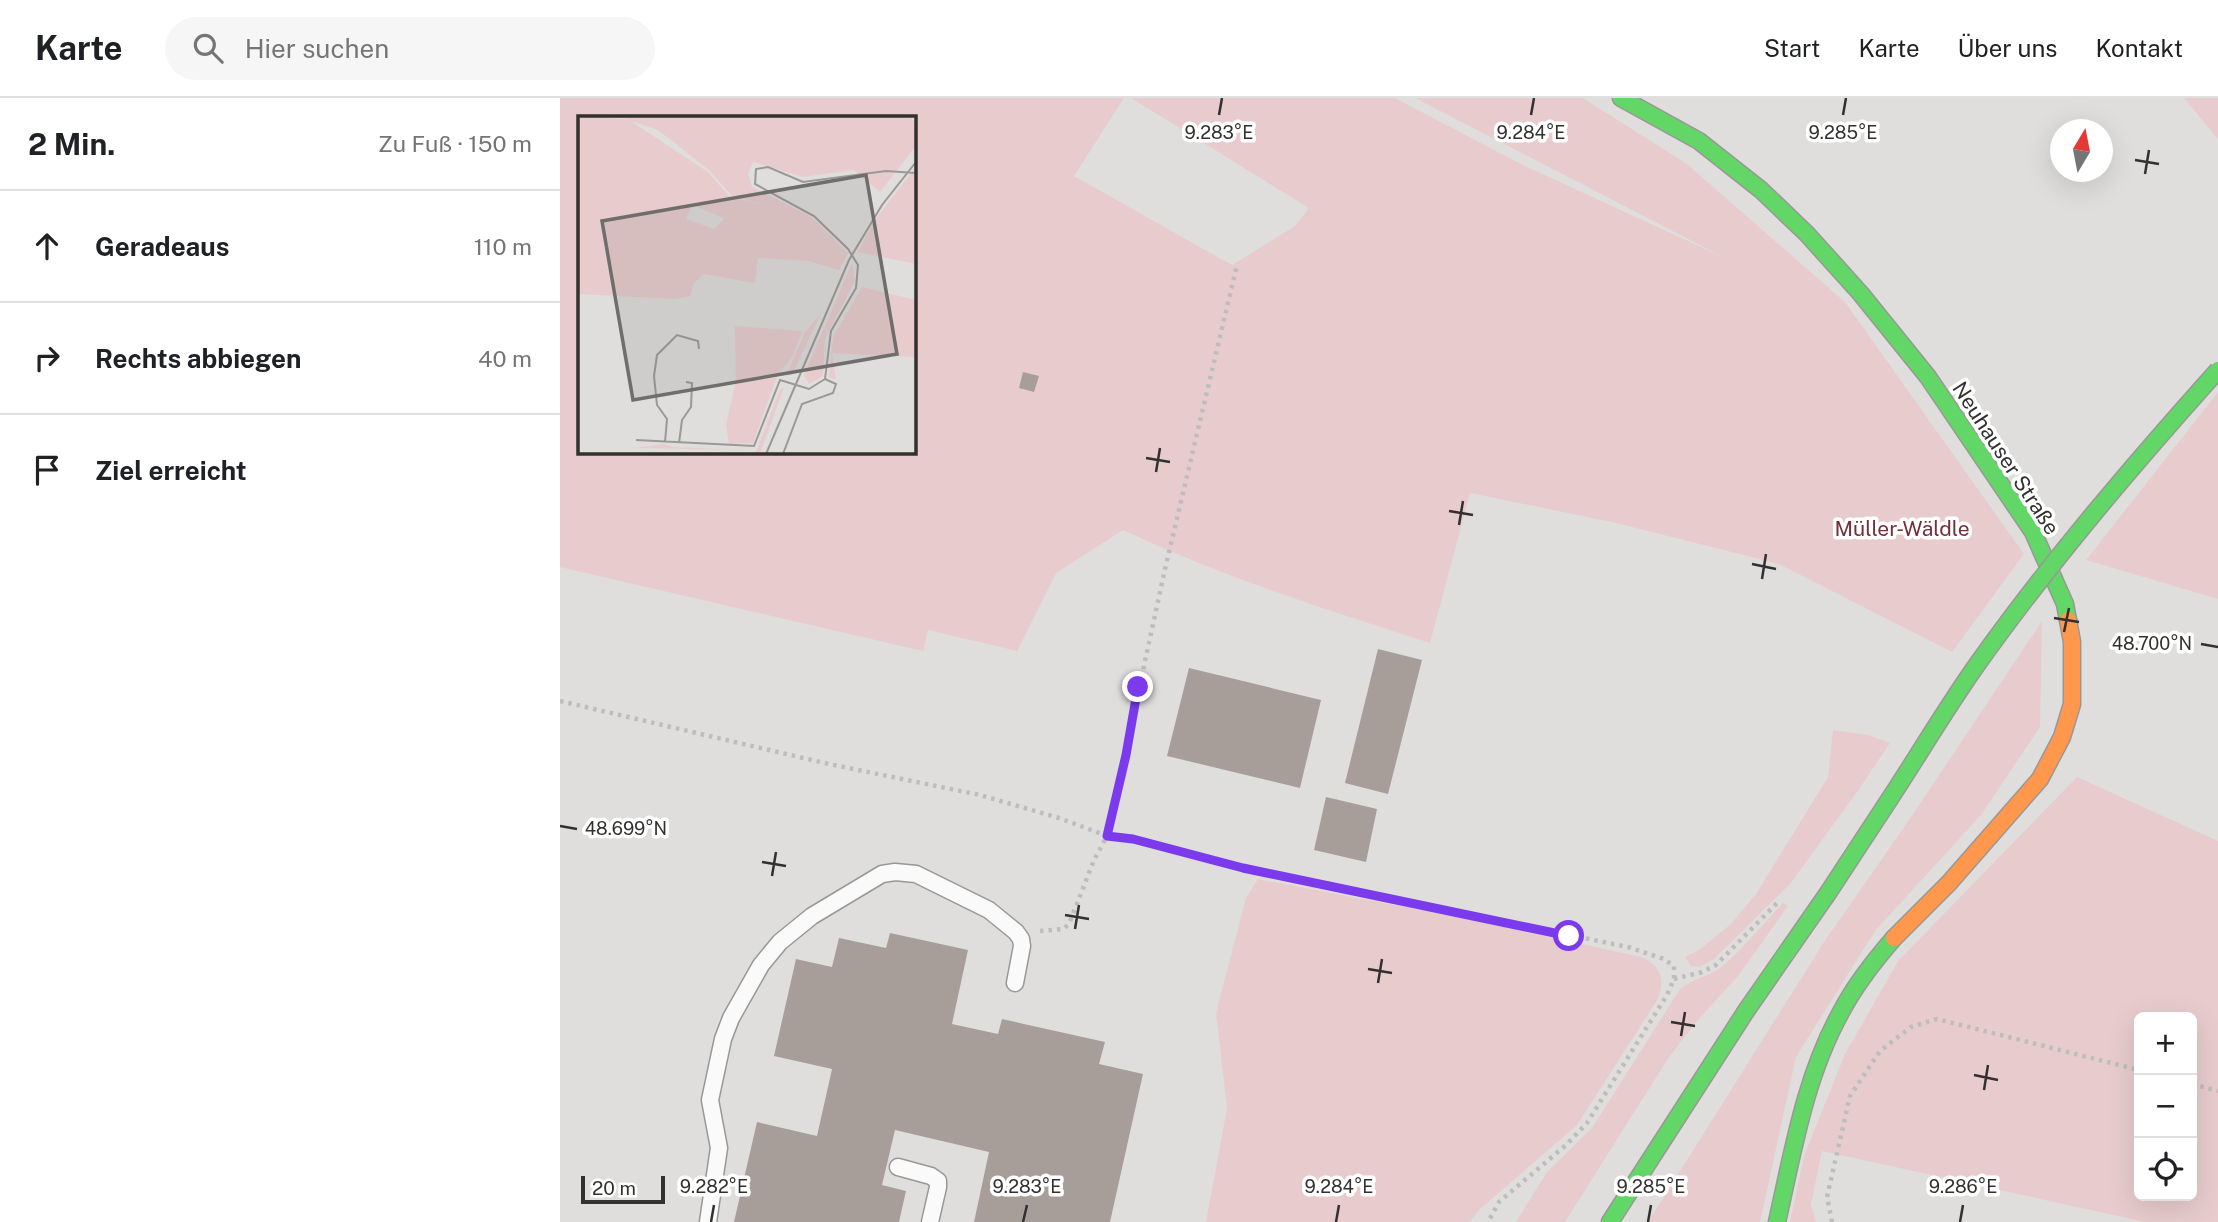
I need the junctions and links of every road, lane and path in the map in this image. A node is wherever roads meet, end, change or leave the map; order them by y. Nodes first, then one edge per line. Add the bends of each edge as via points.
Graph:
1 (1621, 98) edge
2 (1237, 265) dead end
3 (2218, 370) edge
4 (560, 701) edge
5 (1107, 836) junction
6 (1783, 897) dead end
7 (1016, 932) junction
8 (1674, 979) junction
9 (1015, 983) dead end
10 (2134, 1069) edge
11 (2197, 1085) edge
12 (2218, 1091) edge
13 (898, 1167) dead end
14 (708, 1222) edge
15 (930, 1222) edge
16 (1488, 1222) edge
17 (1610, 1222) edge
18 (1777, 1222) edge
19 (1832, 1222) edge

1 - 18 street, Neuhauser Straße via 1699,141 1761,190 1861,294 1928,377 2034,531 2065,604 2072,642 2072,704 2062,737 2040,779 1949,883 1897,934 1842,1011 1803,1106
2 - 5 path
3 - 17 street, bridge via 2068,544 1975,668
4 - 5 path via 990,797
5 - 7 path via 1069,924 1060,929
5 - 8 path via 1645,951 1672,964
6 - 8 path via 1716,965
7 - 9 lane via 1022,946
7 - 14 lane via 980,904 923,876 895,872 882,874 812,916 780,942 731,1018 720,1051 710,1100 719,1148
8 - 16 path via 1587,1123 1500,1202
10 - 19 path via 1937,1019 1911,1027 1880,1051 1850,1096 1827,1197
11 - 12 path
13 - 15 lane via 938,1181

